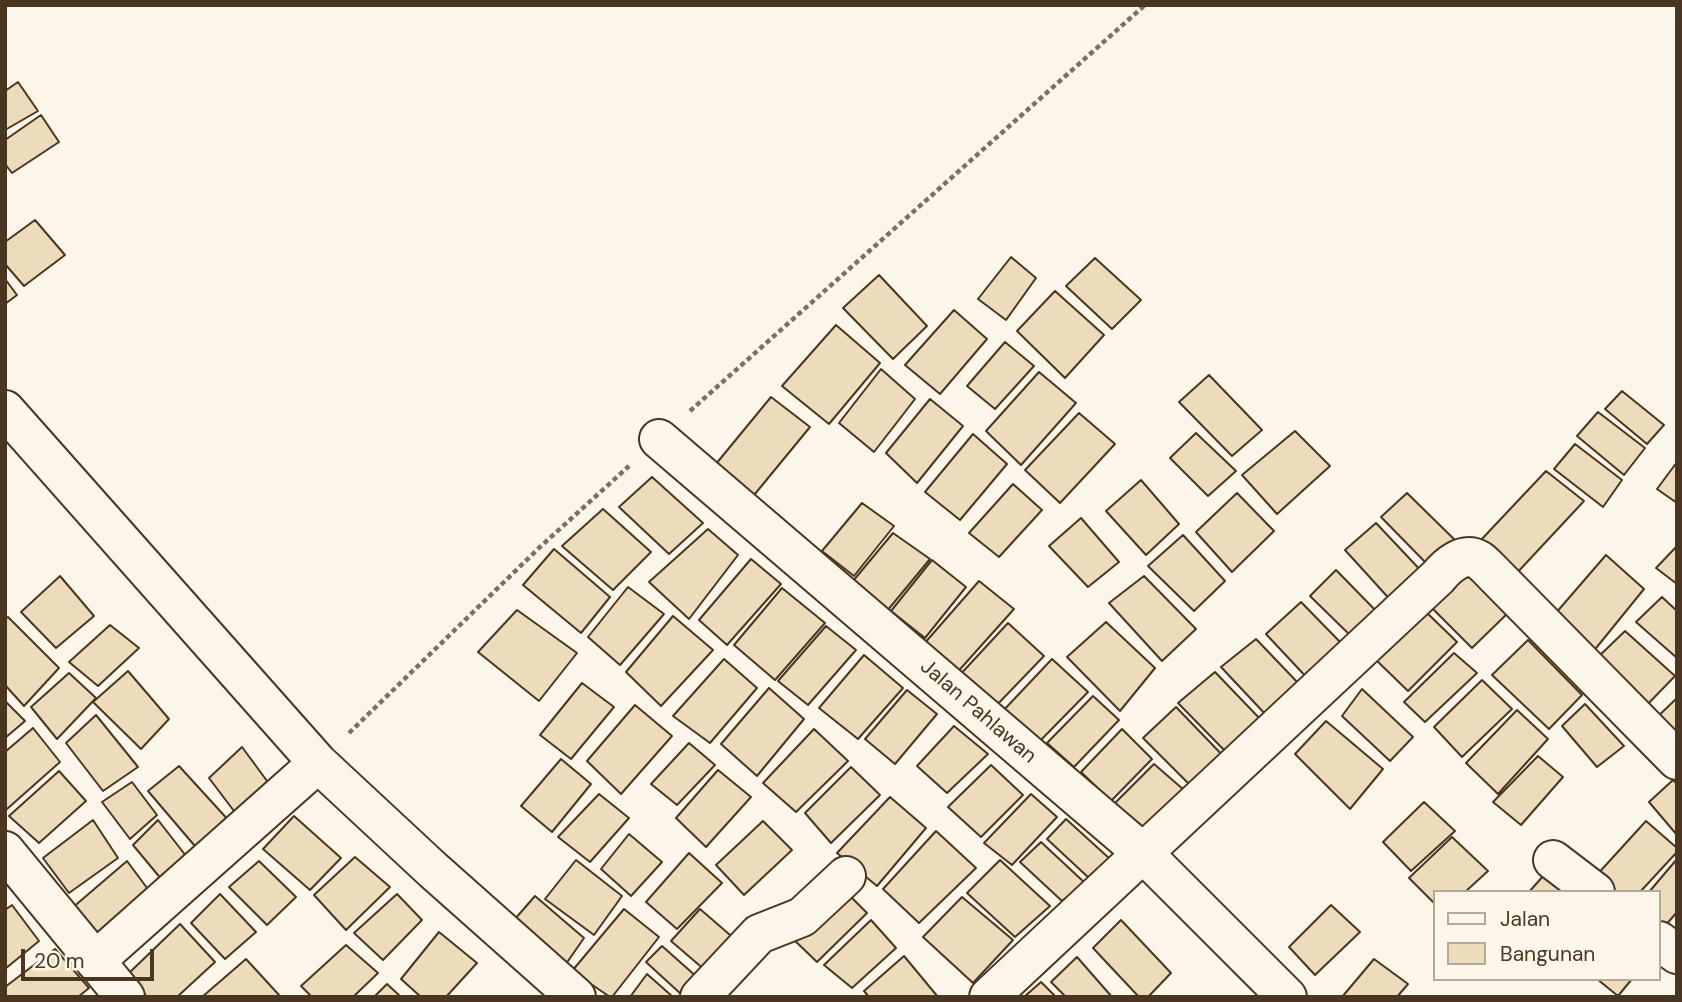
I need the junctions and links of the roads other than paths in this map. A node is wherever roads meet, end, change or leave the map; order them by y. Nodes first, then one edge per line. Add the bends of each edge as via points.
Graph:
1 (5, 410) edge
2 (659, 439) road end
3 (1677, 760) edge
4 (318, 763) junction
5 (5, 851) edge
6 (1143, 853) junction
7 (1553, 860) dead end
8 (846, 876) dead end
9 (1592, 890) edge
10 (1661, 942) edge
11 (1677, 954) edge
12 (95, 961) junction
13 (125, 997) edge
14 (576, 997) edge
15 (699, 997) edge
16 (989, 997) edge
17 (1287, 997) edge

1 - 4 street
2 - 6 street, Jalan Pahlawan
3 - 6 street via 1479,559 1463,557 1447,566
4 - 12 street
4 - 14 street
5 - 12 street
6 - 16 street
6 - 17 street, Jalan Pahlawan
7 - 9 street
8 - 15 street via 802,917 759,934
10 - 11 street
12 - 13 street

